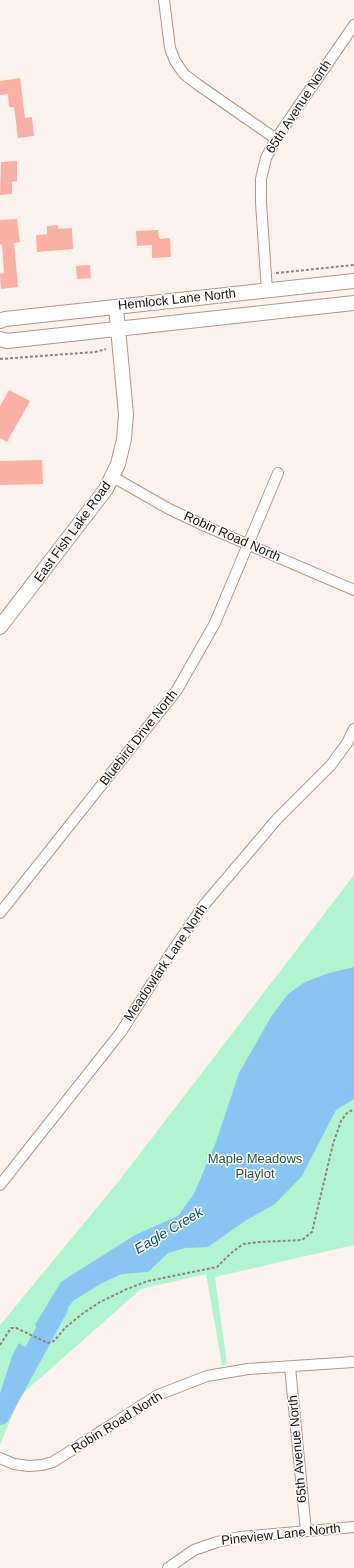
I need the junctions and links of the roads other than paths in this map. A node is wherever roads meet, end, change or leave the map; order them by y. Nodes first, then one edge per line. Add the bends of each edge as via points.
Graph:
1 (164, 0) edge
2 (354, 25) edge
3 (276, 138) junction
4 (354, 281) edge
5 (267, 291) junction
6 (354, 303) edge
7 (116, 307) junction
8 (0, 322) edge
9 (118, 329) junction
10 (0, 339) edge
11 (278, 473) dead end
12 (113, 476) junction
13 (248, 545) junction
14 (354, 590) edge
15 (0, 627) edge
16 (354, 729) edge
17 (0, 912) edge
18 (0, 1186) edge
19 (354, 1362) edge
20 (290, 1367) junction
21 (0, 1458) edge
22 (354, 1527) edge
23 (306, 1531) junction
24 (168, 1568) edge

1 - 3 street via 170,48 184,74
2 - 3 street, 65th Avenue North
3 - 5 street, 65th Avenue North via 266,158 261,179
4 - 5 main road, Hemlock Lane North
5 - 7 main road, Hemlock Lane North
6 - 9 main road, Hemlock Lane North
7 - 8 main road, Hemlock Lane North via 5,319
7 - 9 main road, East Fish Lake Road
9 - 10 main road, Hemlock Lane North via 8,341
9 - 12 main road, East Fish Lake Road via 126,400 126,425 122,451
11 - 13 street, Bluebird Drive North
12 - 13 street, Robin Road North via 169,509
12 - 15 main road, East Fish Lake Road via 83,521
13 - 14 street, Robin Road North
13 - 17 street, Bluebird Drive North via 215,623 177,690
16 - 18 street, Meadowlark Lane North via 331,765 277,819 204,905 121,1032
19 - 20 street, Robin Road North
20 - 21 street, Robin Road North via 224,1372 190,1382 158,1395 53,1462 29,1466 14,1464
20 - 23 street, 65th Avenue North
22 - 23 street, Pineview Lane North
23 - 24 street, Pineview Lane North via 240,1537 217,1542 194,1550

